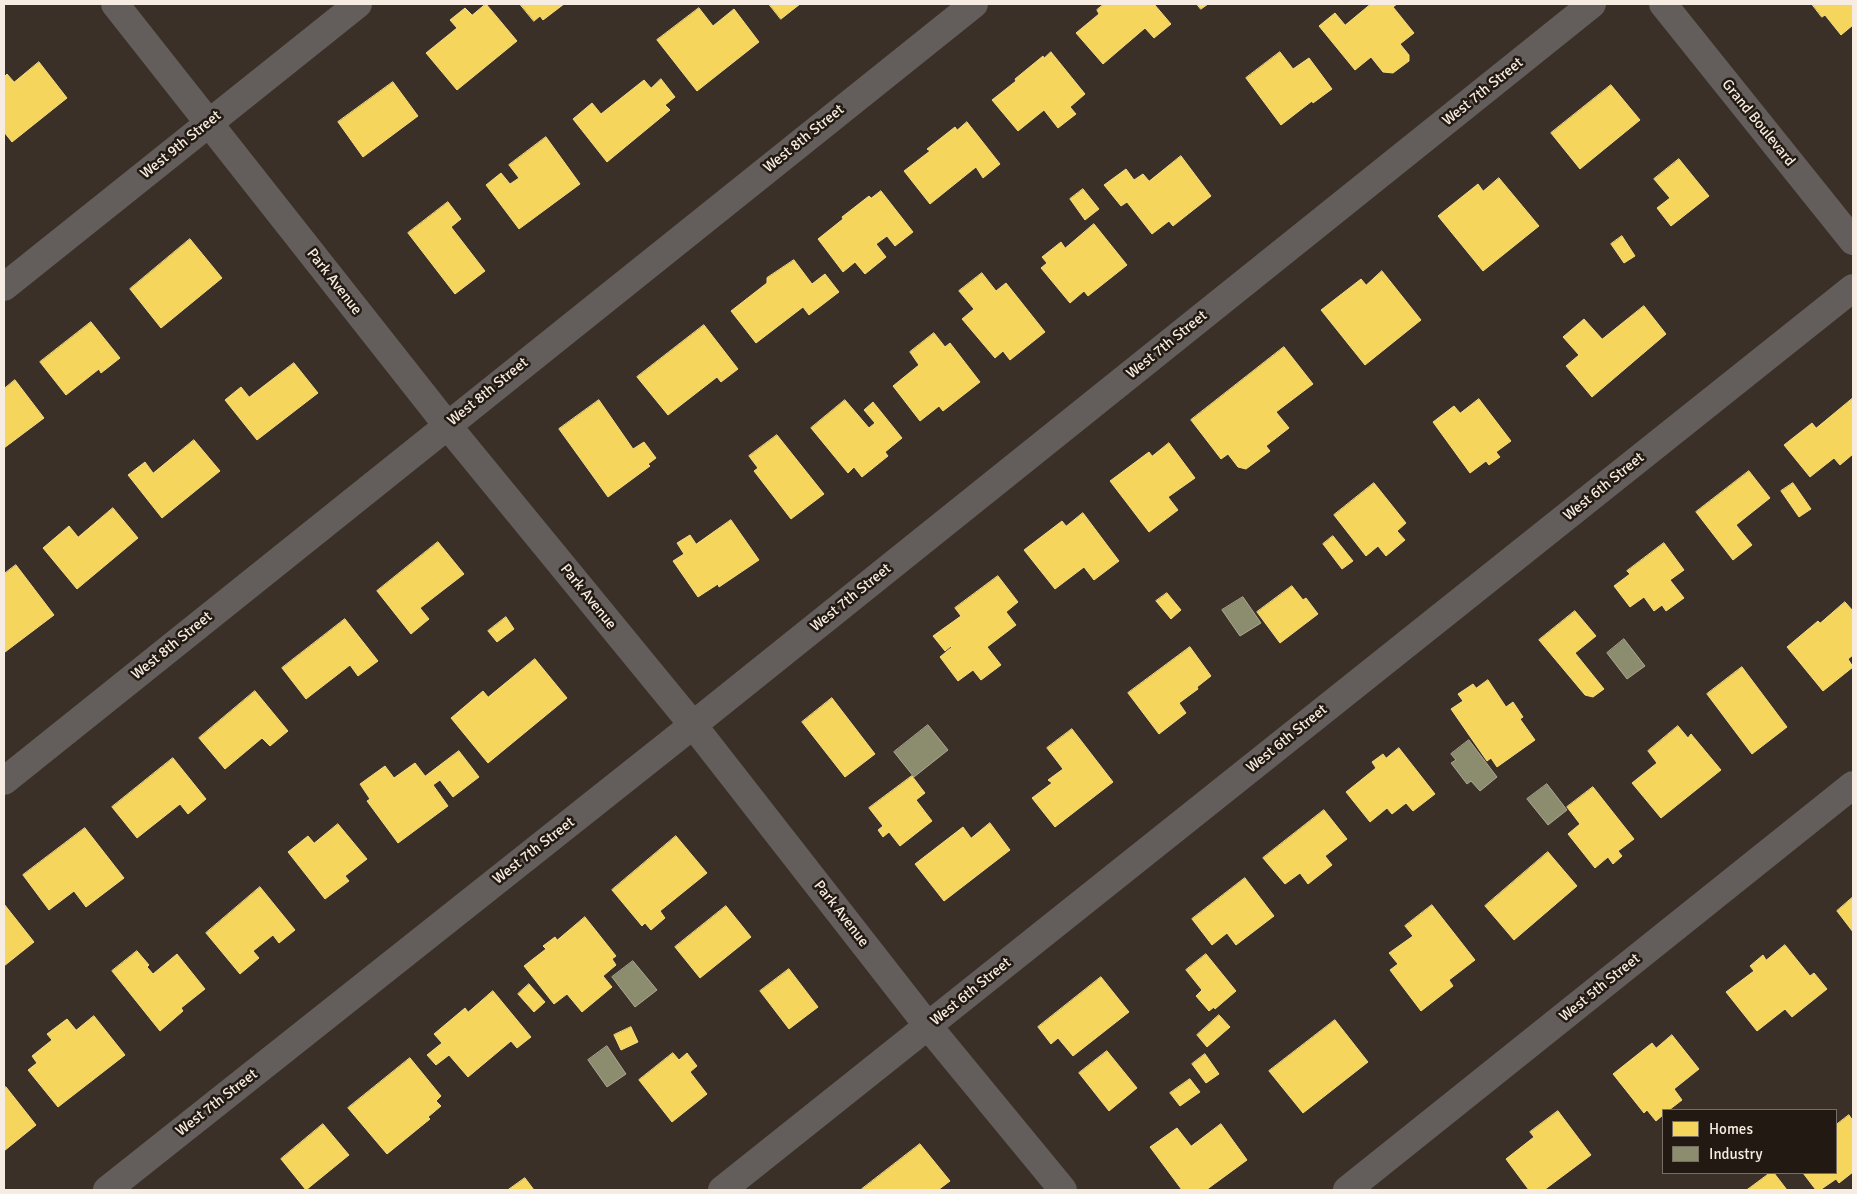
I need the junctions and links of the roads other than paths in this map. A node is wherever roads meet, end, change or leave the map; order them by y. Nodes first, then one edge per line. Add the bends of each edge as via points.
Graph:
1 (115, 4) edge
2 (358, 4) edge
3 (974, 4) edge
4 (1592, 4) edge
5 (1663, 4) edge
6 (210, 122) junction
7 (1853, 241) edge
8 (4, 287) edge
9 (1853, 288) edge
10 (446, 425) junction
11 (693, 725) junction
12 (4, 781) edge
13 (1853, 785) edge
14 (928, 1026) junction
15 (108, 1190) edge
16 (722, 1190) edge
17 (1063, 1190) edge
18 (1347, 1190) edge

1 - 6 street, Park Avenue
2 - 6 street, West 9th Street
3 - 10 street, West 8th Street
4 - 11 street, West 7th Street
5 - 7 street, Grand Boulevard
6 - 8 street, West 9th Street
6 - 10 street, Park Avenue
9 - 14 street, West 6th Street
10 - 11 street, Park Avenue
10 - 12 street, West 8th Street
11 - 14 street, Park Avenue
11 - 15 street, West 7th Street
13 - 18 street, West 5th Street
14 - 16 street, West 6th Street
14 - 17 street, Park Avenue

